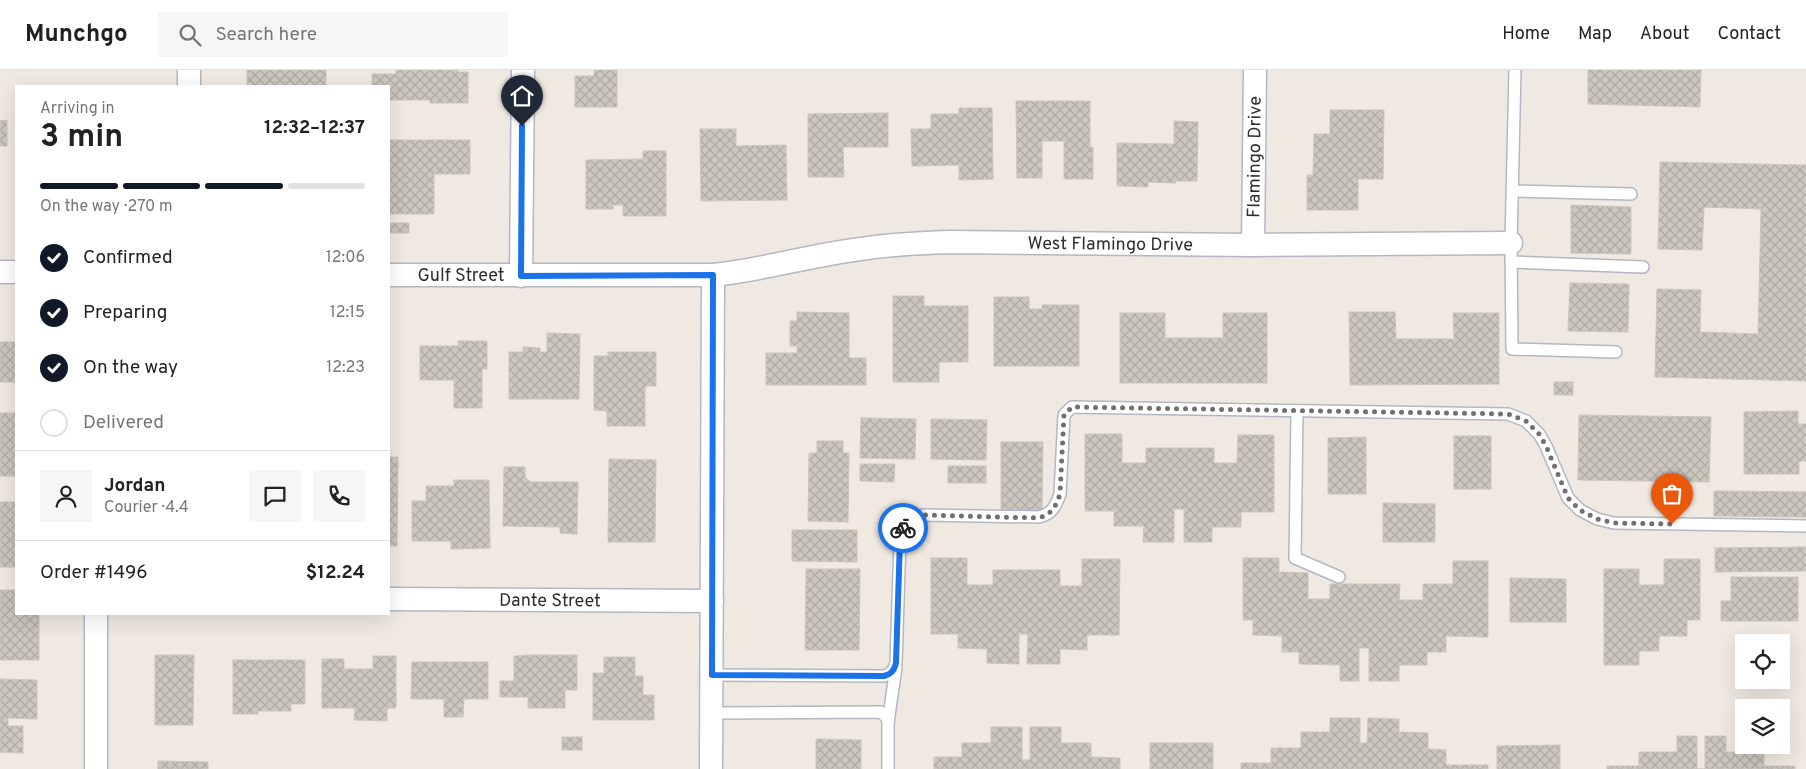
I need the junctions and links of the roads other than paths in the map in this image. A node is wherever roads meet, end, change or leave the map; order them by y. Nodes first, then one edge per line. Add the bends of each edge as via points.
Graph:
1 (189, 70) edge
2 (523, 70) edge
3 (1255, 70) edge
4 (1515, 70) edge
5 (189, 85) edge
6 (1513, 191) junction
7 (1631, 194) dead end
8 (1253, 245) junction
9 (1511, 253) junction
10 (1643, 266) dead end
11 (0, 272) edge
12 (15, 272) edge
13 (390, 275) edge
14 (713, 275) junction
15 (521, 276) junction
16 (1616, 352) dead end
17 (1297, 411) junction
18 (1806, 526) edge
19 (1339, 577) dead end
20 (390, 599) edge
21 (712, 601) junction
22 (96, 615) edge
23 (896, 663) junction
24 (712, 675) junction
25 (711, 713) junction
26 (888, 725) junction
27 (96, 769) edge
28 (711, 769) edge
29 (888, 769) edge

1 - 5 street
2 - 15 street
3 - 8 street, Flamingo Drive
4 - 6 lane
6 - 7 lane
6 - 9 lane
8 - 9 street, West Flamingo Drive
8 - 14 street, West Flamingo Drive via 906,244
9 - 10 lane
9 - 16 lane via 1512,349
11 - 12 street
13 - 15 street, Gulf Street
14 - 15 street, Gulf Street
14 - 21 street
17 - 18 lane via 1508,414 1526,421 1539,434 1568,498 1580,510 1597,519 1614,523
17 - 19 lane via 1295,558
17 - 23 lane via 1072,407 1064,415 1060,494 1056,506 1047,515 1039,518 924,515 913,518 904,527 900,539
20 - 21 street, Dante Street
21 - 24 street
22 - 27 street
23 - 24 lane via 892,672 884,676
23 - 26 lane
24 - 25 street
25 - 26 lane via 875,711 884,713
25 - 28 street
26 - 29 lane

